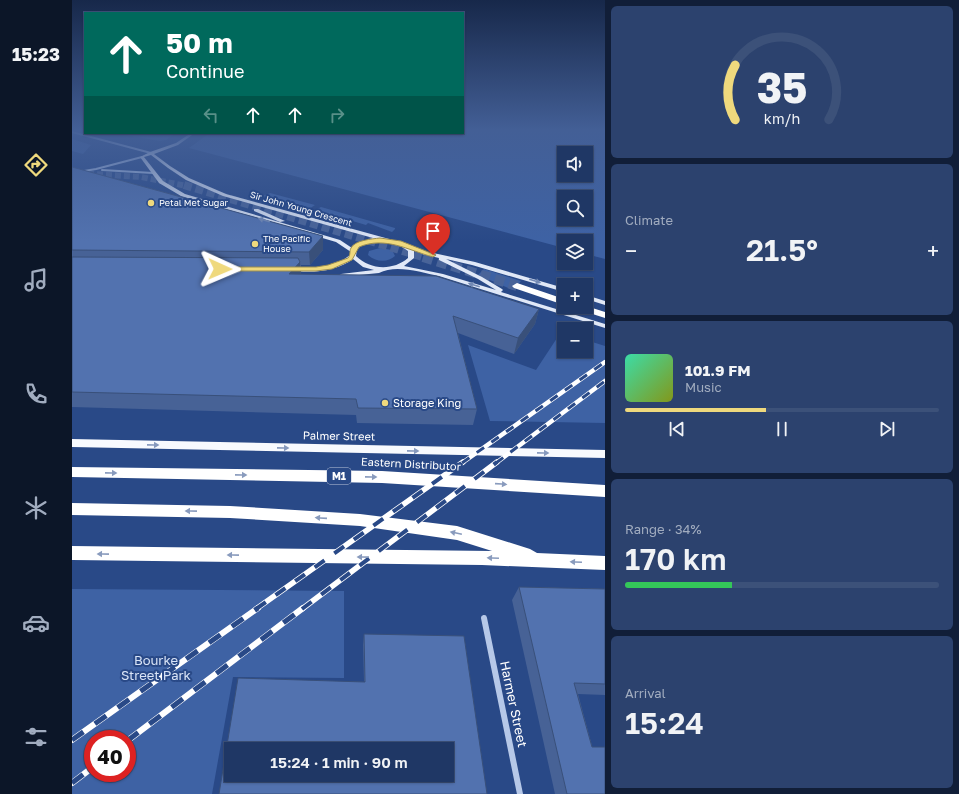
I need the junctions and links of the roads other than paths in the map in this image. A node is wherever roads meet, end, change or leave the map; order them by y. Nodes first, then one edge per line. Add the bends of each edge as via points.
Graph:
1 (107, 166) edge
2 (149, 166) edge
3 (166, 166) edge
4 (96, 169) junction
5 (72, 173) edge
6 (154, 173) junction
7 (241, 201) junction
8 (295, 228) junction
9 (386, 240) junction
10 (407, 247) junction
11 (424, 253) junction
12 (353, 254) junction
13 (396, 267) junction
14 (517, 286) tunnel mouth
15 (557, 288) edge
16 (511, 296) junction
17 (593, 299) edge
18 (557, 300) edge
19 (605, 303) edge
20 (593, 312) edge
21 (605, 316) edge
22 (605, 326) edge
23 (72, 443) edge
24 (605, 454) edge
25 (72, 472) edge
26 (605, 491) edge
27 (72, 509) edge
28 (72, 553) edge
29 (546, 561) junction
30 (605, 563) edge
31 (484, 618) dead end
32 (520, 794) edge

1 - 4 street
2 - 6 street, Sir John Young Crescent
3 - 7 street, Sir John Young Crescent via 211,192
4 - 5 street
4 - 6 street
8 -> 6 street, Sir John Young Crescent via 184,195 165,185
7 - 8 street via 245,206 274,216
7 - 9 street, Sir John Young Crescent
8 - 12 street, Sir John Young Crescent via 338,241
9 - 10 street, Sir John Young Crescent
9 - 12 street via 367,241 357,245
10 - 11 street, Sir John Young Crescent
10 - 13 street via 412,254 411,258
11 -> 15 street via 480,265
11 - 16 street via 472,274
12 - 13 street, Sir John Young Crescent via 360,264
12 - 13 street via 346,262 330,267 285,270 329,276
16 -> 13 street via 429,272
14 - 18 highway
16 - 22 street
17 - 19 street
20 - 21 highway
23 -> 24 main road, Palmer Street
25 -> 26 highway, Eastern Distributor / M1 via 382,477
29 -> 27 highway via 457,533 360,520 230,512
29 -> 28 highway
30 -> 29 highway
31 - 32 street, Harmer Street

